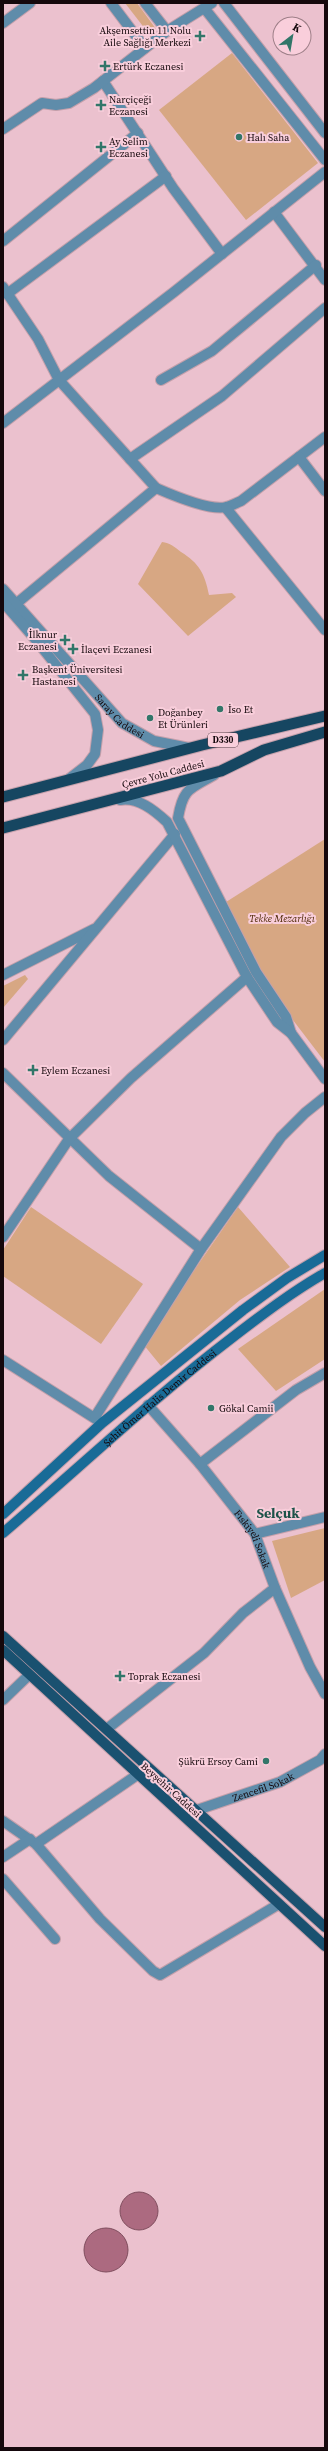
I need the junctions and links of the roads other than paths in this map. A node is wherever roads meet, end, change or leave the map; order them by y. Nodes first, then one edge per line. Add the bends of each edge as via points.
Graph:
1 (30, 3) edge
2 (111, 3) edge
3 (145, 3) edge
4 (224, 3) edge
5 (208, 6) edge
6 (3, 24) edge
7 (167, 31) junction
8 (145, 48) junction
9 (103, 81) junction
10 (3, 129) edge
11 (138, 133) junction
12 (325, 133) edge
13 (325, 160) edge
14 (325, 172) edge
15 (166, 176) junction
16 (274, 212) junction
17 (3, 240) edge
18 (222, 254) junction
19 (316, 266) junction
20 (325, 280) edge
21 (5, 291) edge
22 (325, 308) edge
23 (59, 380) junction
24 (161, 380) dead end
25 (3, 423) edge
26 (325, 437) edge
27 (299, 457) junction
28 (130, 459) junction
29 (156, 488) junction
30 (325, 491) edge
31 (226, 508) junction
32 (3, 588) edge
33 (3, 602) edge
34 (17, 604) junction
35 (325, 630) edge
36 (325, 711) edge
37 (325, 716) edge
38 (301, 722) junction
39 (325, 732) edge
40 (325, 739) edge
41 (189, 748) junction
42 (264, 750) junction
43 (221, 771) junction
44 (64, 782) junction
45 (3, 797) edge
46 (104, 802) junction
47 (3, 828) edge
48 (174, 834) junction
49 (99, 926) junction
50 (3, 975) edge
51 (247, 977) junction
52 (291, 1033) junction
53 (3, 1040) edge
54 (3, 1073) edge
55 (325, 1079) edge
56 (325, 1097) edge
57 (69, 1139) junction
58 (3, 1237) edge
59 (201, 1249) junction
60 (325, 1255) edge
61 (325, 1273) edge
62 (3, 1360) edge
63 (325, 1373) edge
64 (148, 1405) junction
65 (99, 1420) junction
66 (200, 1464) junction
67 (3, 1514) edge
68 (325, 1517) edge
69 (3, 1533) edge
70 (255, 1534) junction
71 (275, 1588) junction
72 (4, 1635) edge
73 (3, 1650) edge
74 (29, 1675) junction
75 (325, 1694) edge
76 (3, 1700) edge
77 (108, 1728) junction
78 (325, 1754) edge
79 (137, 1775) junction
80 (197, 1810) junction
81 (3, 1821) edge
82 (33, 1841) junction
83 (3, 1857) edge
84 (3, 1879) edge
85 (279, 1904) junction
86 (325, 1927) edge
87 (55, 1939) dead end
88 (325, 1946) edge

1 - 6 street
2 - 8 street
3 - 7 street
4 - 12 street
5 - 7 street
5 - 13 street
7 - 8 street
8 - 9 street
9 - 10 street via 69,103 42,103
9 - 11 street
11 - 15 street
11 - 17 street
14 - 16 street
15 - 18 street
15 - 21 street
16 - 18 street
16 - 19 street
18 - 23 street
19 - 20 street
19 - 24 street via 212,352
21 - 23 street via 38,338
22 - 28 street via 222,396
23 - 25 street
23 - 28 street
26 - 27 street
27 - 30 street
27 - 31 street via 241,501
28 - 29 street
29 - 31 street via 201,504
29 - 34 street
31 - 35 street
32 - 34 street, Saray Caddesi
33 - 44 street, Saray Caddesi via 95,714 98,730 95,754 88,765
34 - 41 street, Saray Caddesi via 88,688 122,723 154,741
36 - 38 highway
37 - 38 highway, Çevre Yolu Caddesi / D330
38 - 41 highway, Çevre Yolu Caddesi / D330
39 - 42 highway, Çevre Yolu Caddesi
40 - 42 highway
41 - 44 highway, Çevre Yolu Caddesi / D330
42 - 43 highway, Çevre Yolu Caddesi / D330
43 - 46 highway, Çevre Yolu Caddesi / D330
43 - 52 street via 186,791 180,804 178,818 256,972 286,1017
44 - 45 highway, Çevre Yolu Caddesi / D330
46 - 47 highway, Çevre Yolu Caddesi / D330
46 - 48 street via 129,798 145,805 167,822
48 - 49 street
48 - 51 street
49 - 50 street
49 - 53 street
51 - 52 street via 277,1022
51 - 57 street via 131,1078
52 - 55 street
54 - 57 street
56 - 59 street via 305,1112 281,1137
57 - 58 street
57 - 59 street via 109,1176
59 - 65 street
60 - 65 main road, Şehit Ömer Halis Demir Caddesi via 287,1278 243,1310
61 - 64 main road, Şehit Ömer Halis Demir Caddesi via 287,1296
62 - 65 street
63 - 66 street via 296,1390
64 - 66 street, Fıskiyeli Sokak
64 - 69 main road, Şehit Ömer Halis Demir Caddesi
65 - 67 main road, Şehit Ömer Halis Demir Caddesi
66 - 70 street, Fıskiyeli Sokak
68 - 70 street
70 - 71 street, Fıskiyeli Sokak
71 - 75 street, Fıskiyeli Sokak via 310,1667
71 - 77 street via 243,1613 204,1653
72 - 77 main road, Beyşehir Caddesi
73 - 74 main road, Beyşehir Caddesi
74 - 76 street
74 - 79 main road, Beyşehir Caddesi
77 - 80 main road, Beyşehir Caddesi
78 - 80 street, Zencefil Sokak via 320,1760 280,1782
79 - 82 street
79 - 85 main road, Beyşehir Caddesi
80 - 86 main road, Beyşehir Caddesi
81 - 82 street
82 - 83 street
82 - 85 street via 100,1919 152,1971 160,1975
84 - 87 street
85 - 88 main road, Beyşehir Caddesi

